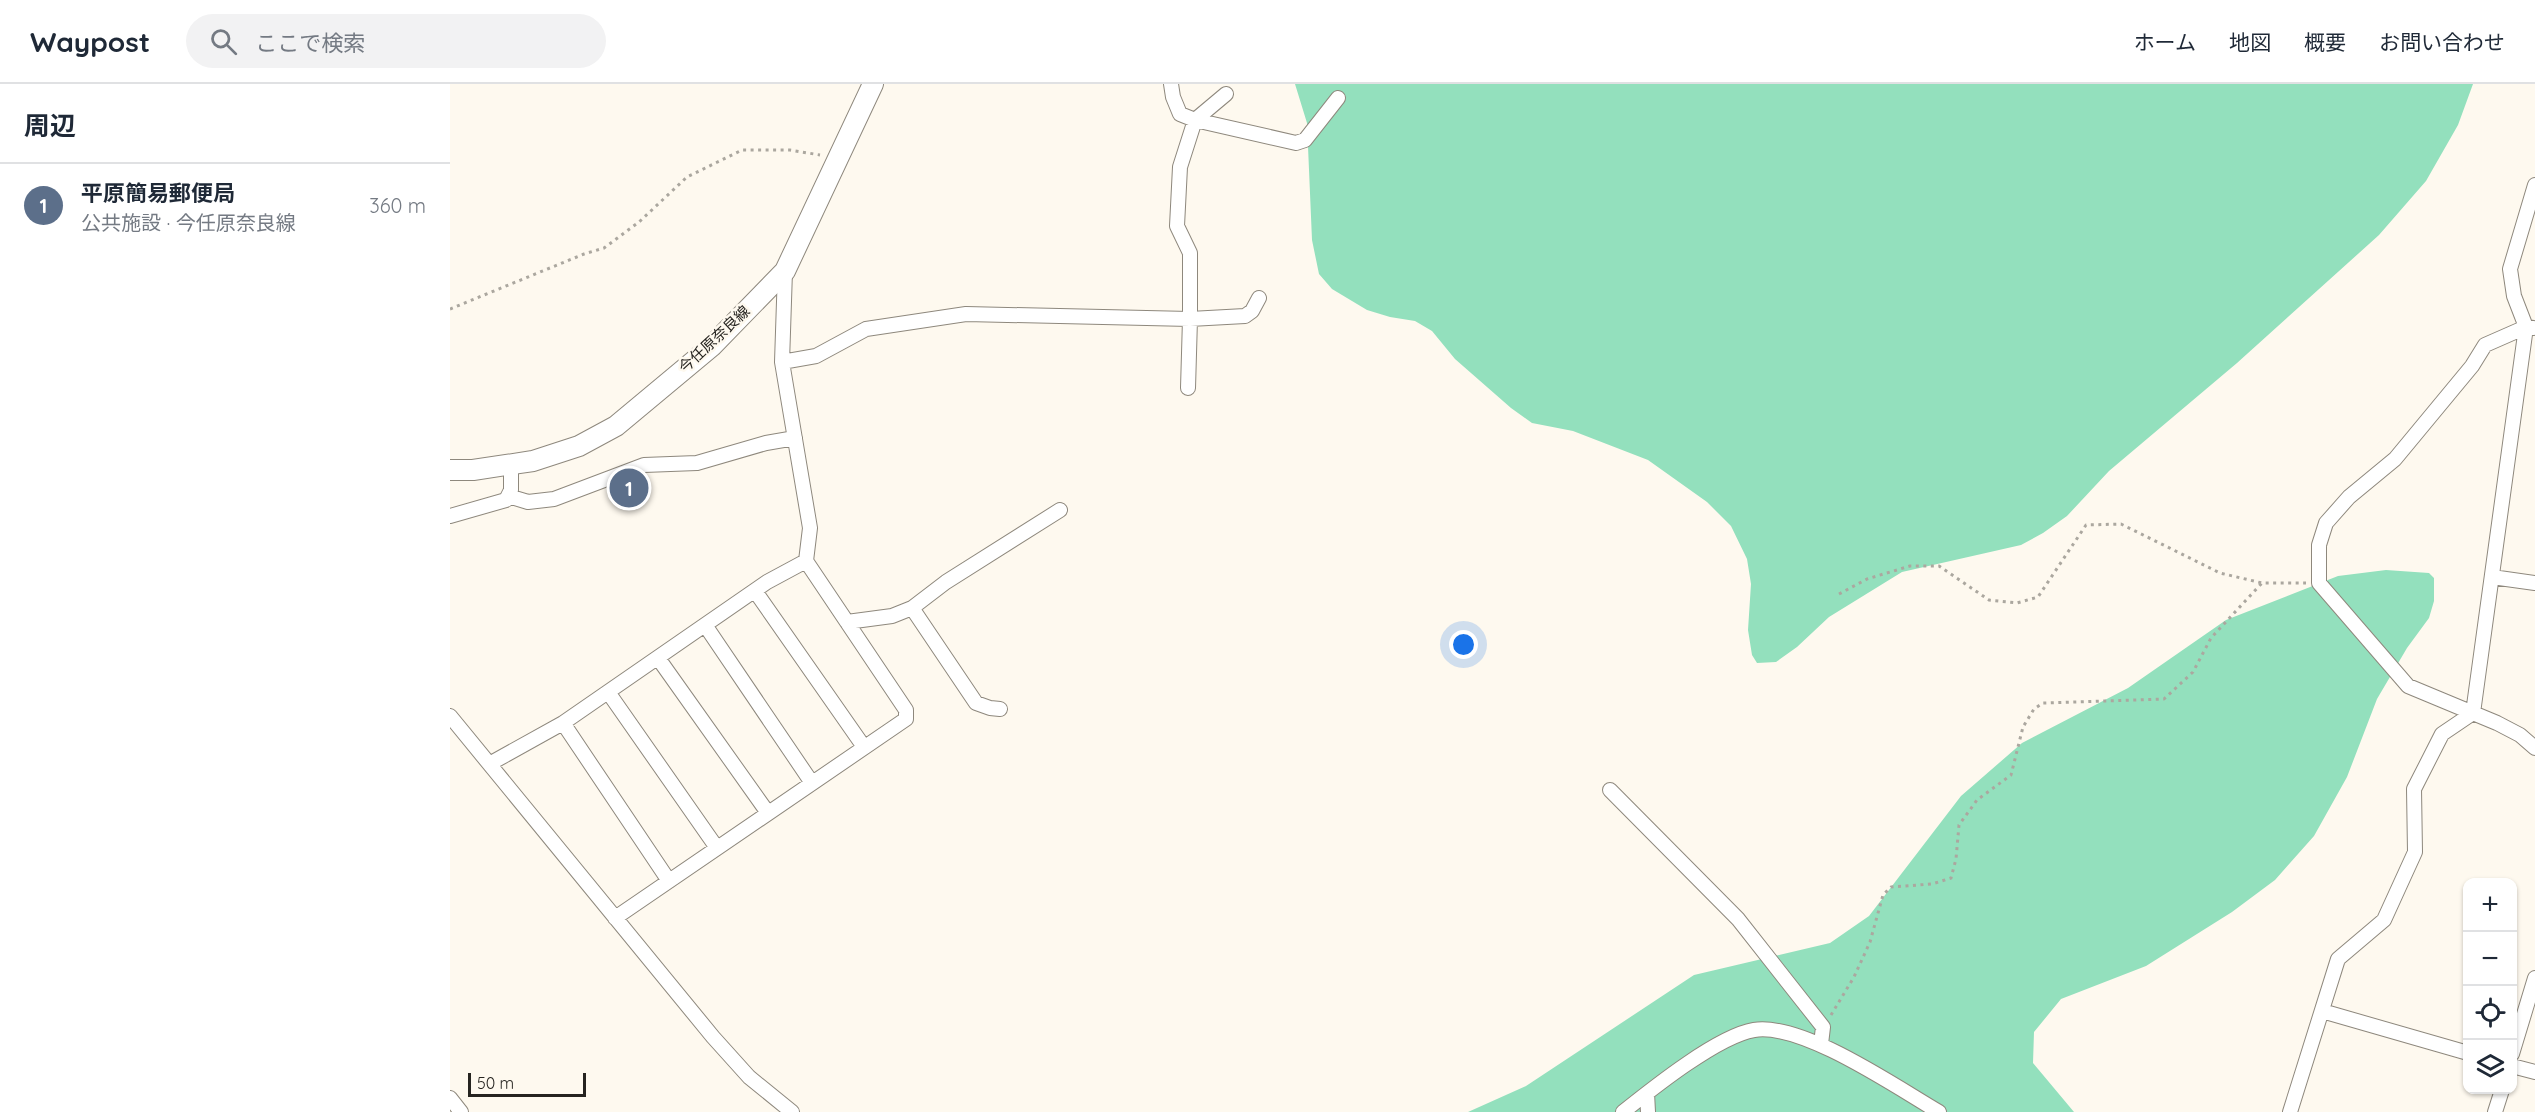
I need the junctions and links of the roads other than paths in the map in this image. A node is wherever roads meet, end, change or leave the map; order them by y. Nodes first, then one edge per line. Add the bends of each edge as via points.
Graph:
1 (873, 84) edge
2 (1171, 84) edge
3 (1226, 94) dead end
4 (1338, 98) dead end
5 (1195, 120) junction
6 (2535, 185) edge
7 (785, 271) junction
8 (1259, 298) dead end
9 (1190, 318) junction
10 (2530, 328) edge
11 (782, 362) junction
12 (1188, 388) dead end
13 (795, 438) junction
14 (511, 464) junction
15 (450, 470) edge
16 (508, 496) junction
17 (1060, 510) dead end
18 (450, 516) edge
19 (806, 561) junction
20 (2492, 577) junction
21 (2535, 583) edge
22 (755, 591) junction
23 (912, 608) junction
24 (847, 622) junction
25 (705, 625) junction
26 (658, 658) junction
27 (608, 692) junction
28 (1000, 710) dead end
29 (2473, 713) junction
30 (450, 716) edge
31 (564, 723) junction
32 (864, 747) junction
33 (2535, 748) edge
34 (491, 763) junction
35 (812, 783) junction
36 (1610, 790) dead end
37 (768, 813) junction
38 (717, 848) junction
39 (669, 881) junction
40 (615, 918) junction
41 (2535, 978) edge
42 (2322, 1011) junction
43 (2516, 1040) edge
44 (1821, 1044) junction
45 (2463, 1052) edge
46 (2517, 1067) edge
47 (2535, 1072) edge
48 (1647, 1093) junction
49 (2500, 1094) edge
50 (450, 1098) edge
51 (788, 1111) edge
52 (461, 1112) edge
53 (1623, 1112) edge
54 (1648, 1112) edge
55 (1939, 1112) edge
56 (2290, 1112) edge
57 (2495, 1112) edge

1 - 7 main road, 今任原奈良線
2 - 5 street via 1180,114
3 - 5 street
4 - 5 street via 1305,140 1296,143
5 - 9 street via 1180,167 1177,226 1190,253
6 - 10 street via 2510,268 2514,296
7 - 11 street
7 - 14 main road, 今任原奈良線 via 712,346 616,426 554,456
8 - 9 street via 1245,316
9 - 11 street via 966,314 866,329 816,356
9 - 12 street
10 - 20 street
10 - 29 street via 2485,345 2395,459 2349,497 2326,523 2319,545 2319,583 2408,686
11 - 13 street
13 - 16 street via 697,463 644,465 554,499 528,502
13 - 19 street via 810,528
14 - 15 main road, 今任原奈良線
14 - 16 street
16 - 18 street via 506,500
17 - 23 street
19 - 22 street
19 - 24 street
20 - 21 street
20 - 29 street
22 - 25 street
22 - 32 street
23 - 24 street via 892,616
23 - 28 street via 976,703
24 - 32 street via 906,710 906,719
25 - 26 street
25 - 35 street
26 - 27 street
26 - 37 street
27 - 31 street
27 - 38 street
29 - 33 street via 2520,735
29 - 42 street via 2442,734 2428,761 2414,789 2415,852 2384,920 2338,959
30 - 34 street
31 - 34 street
31 - 39 street
32 - 35 street
34 - 40 street
35 - 37 street
36 - 44 street via 1738,920 1823,1027
37 - 38 street
38 - 39 street
39 - 40 street
40 - 51 street via 742,1069
41 - 43 street
42 - 45 street
42 - 56 street
44 - 48 street via 1784,1032 1755,1030 1726,1039
44 - 55 street
46 - 47 street
48 - 53 street
48 - 54 street
49 - 57 street
50 - 52 street

